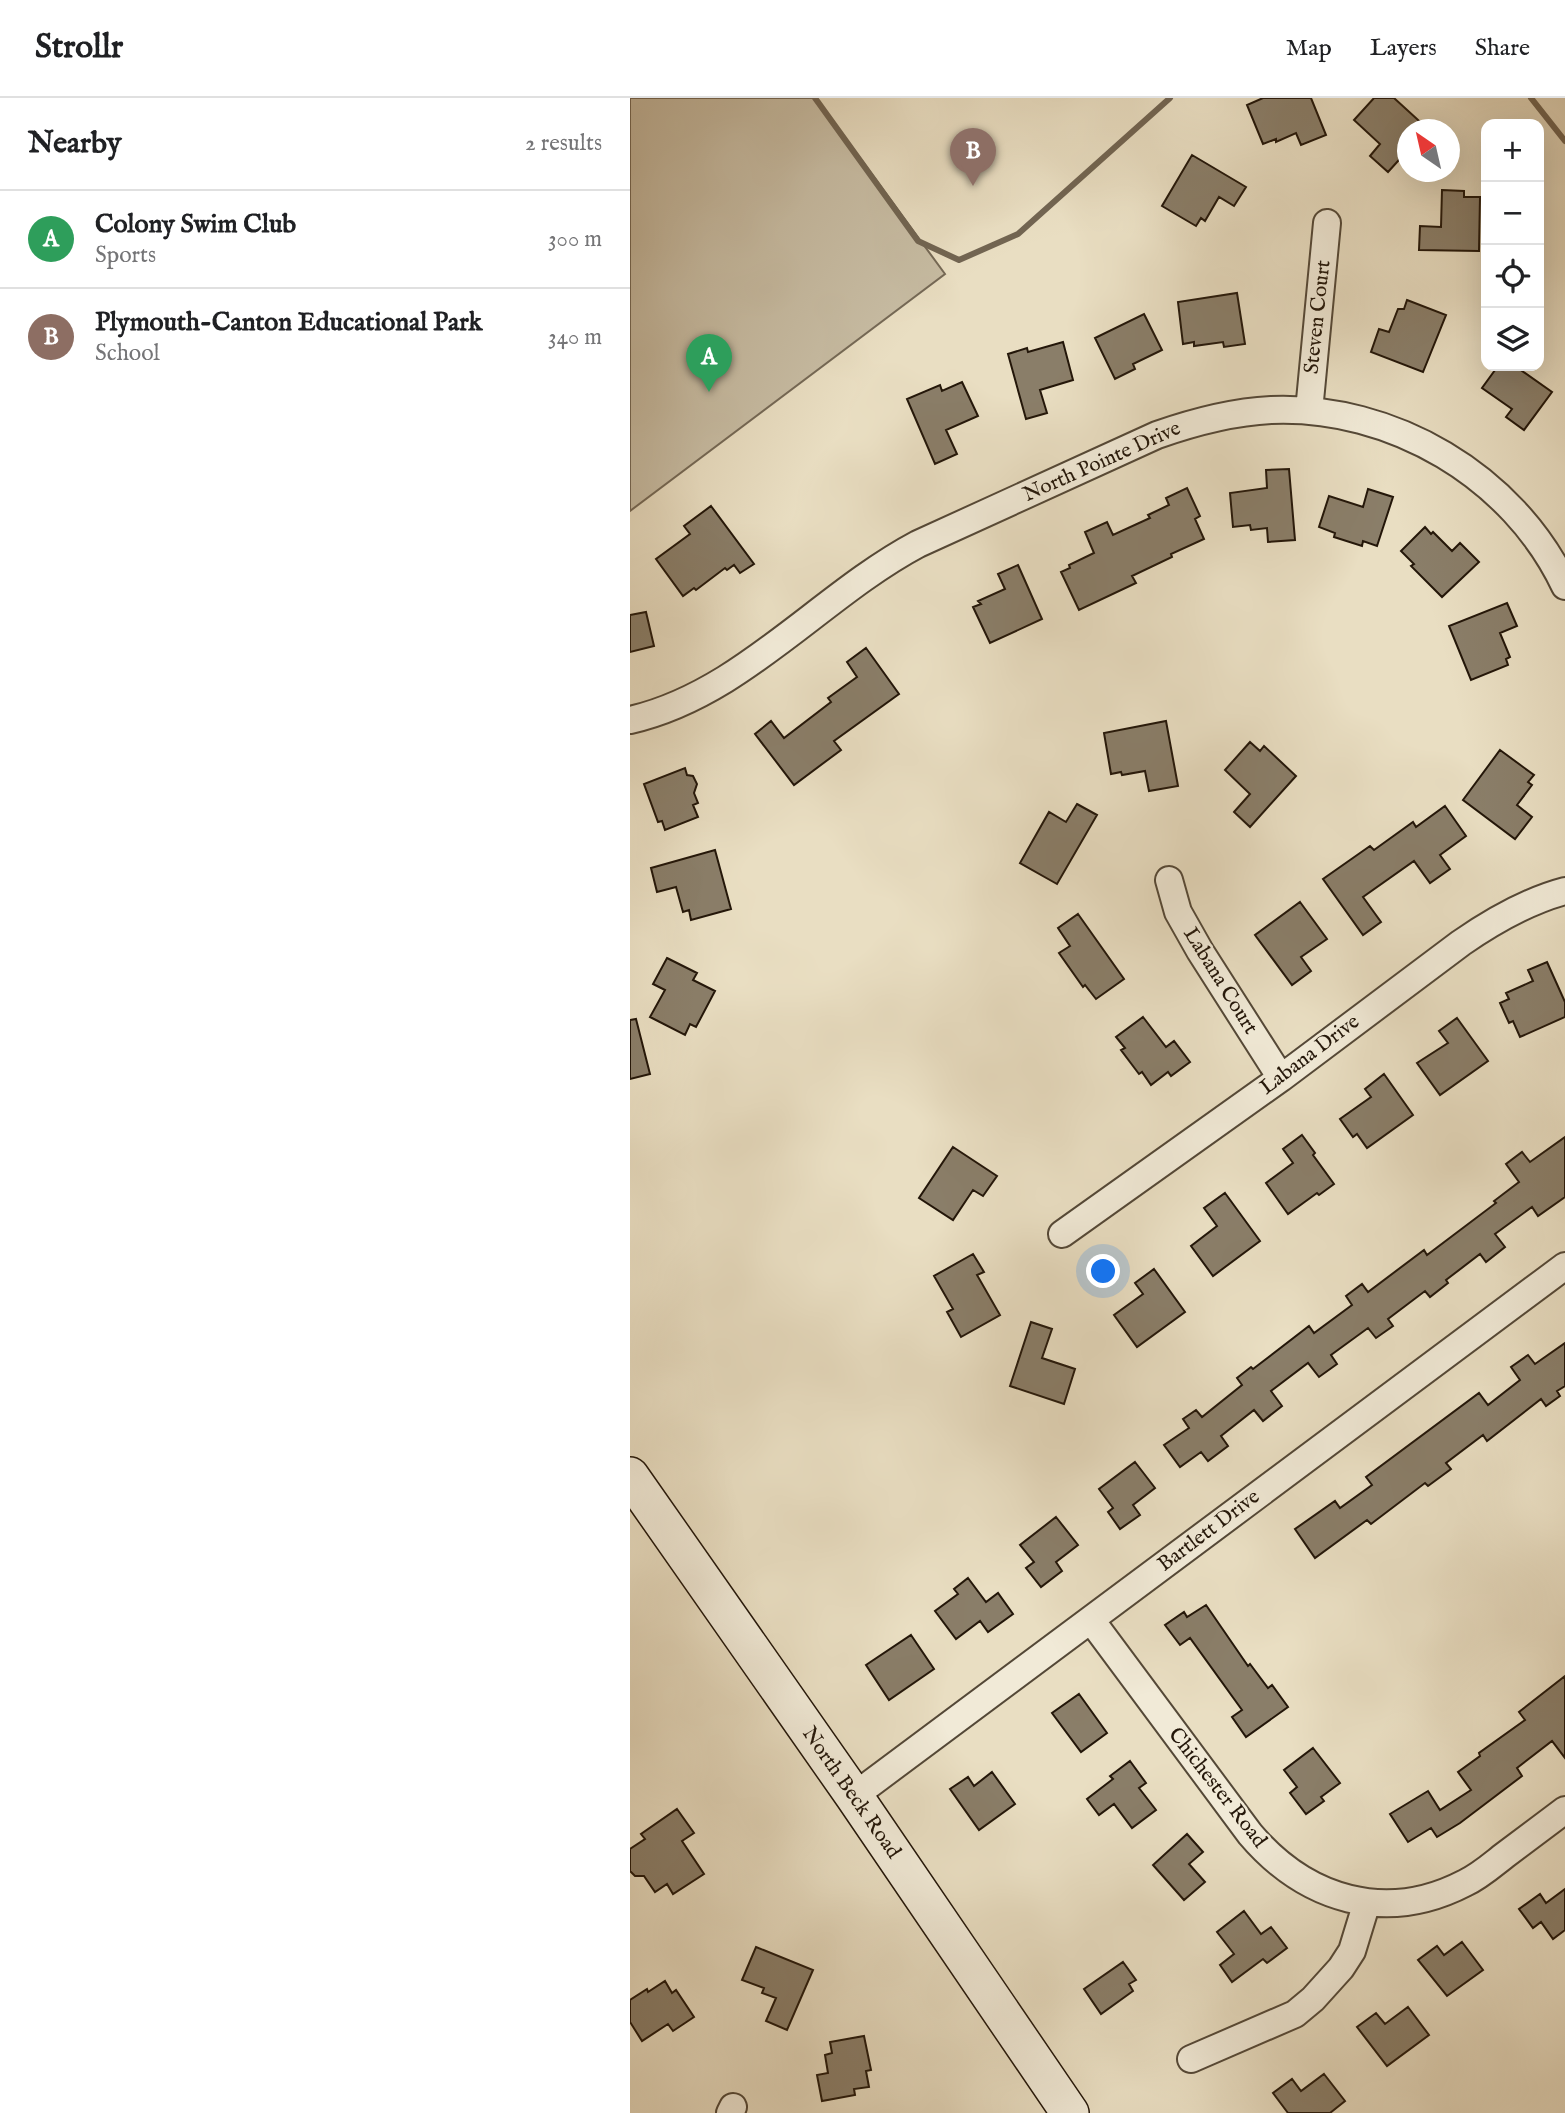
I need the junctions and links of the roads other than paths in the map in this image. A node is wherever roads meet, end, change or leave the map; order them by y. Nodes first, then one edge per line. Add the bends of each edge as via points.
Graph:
1 (1327, 223) dead end
2 (1309, 411) junction
3 (1565, 586) edge
4 (630, 720) edge
5 (1169, 880) dead end
6 (1565, 891) edge
7 (1280, 1078) junction
8 (1062, 1234) dead end
9 (1565, 1266) edge
10 (630, 1476) edge
11 (1091, 1620) junction
12 (853, 1796) junction
13 (1565, 1811) edge
14 (1367, 1902) junction
15 (1191, 2059) dead end
16 (1070, 2113) edge

1 - 2 street, Steven Court
2 - 3 street, North Pointe Drive via 1395,431 1467,469 1528,528
2 - 4 street, North Pointe Drive via 1227,414 1157,435 895,557 738,671 700,694
5 - 7 street, Labana Court via 1178,912
6 - 7 street, Labana Drive via 1487,925
7 - 8 street, Labana Drive
9 - 11 street, Bartlett Drive
10 - 12 main road, North Beck Road
11 - 12 street, Bartlett Drive
11 - 14 street, Chichester Road via 1264,1850 1314,1887
12 - 16 main road, North Beck Road
13 - 14 street, Chichester Road via 1468,1882 1419,1900
14 - 15 street via 1352,1951 1313,1999 1295,2014

